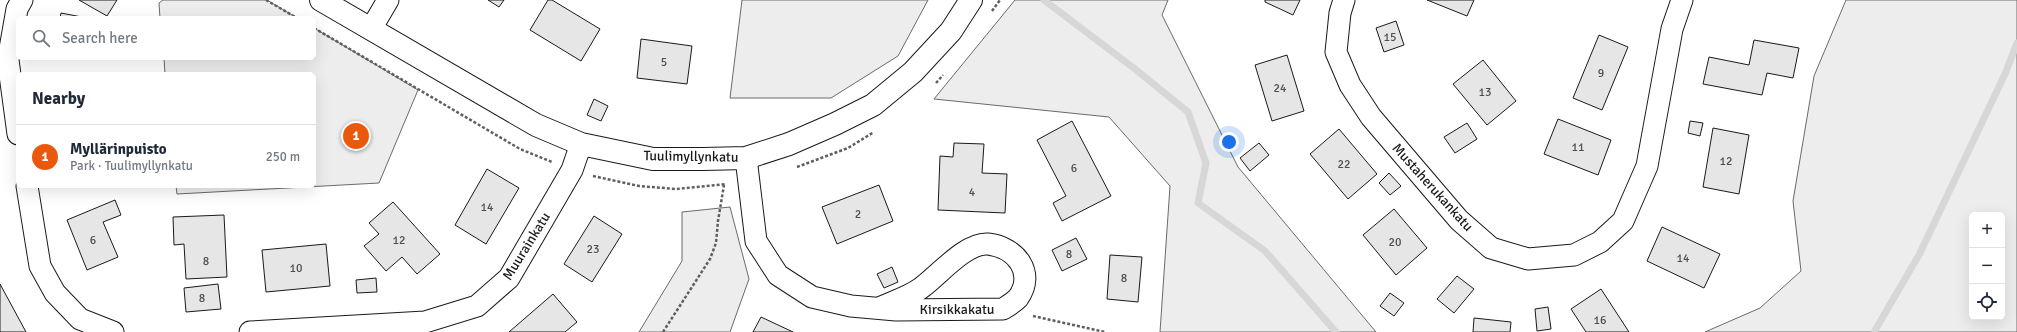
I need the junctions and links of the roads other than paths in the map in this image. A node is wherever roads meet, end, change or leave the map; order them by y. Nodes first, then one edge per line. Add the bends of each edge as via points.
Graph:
1 (22, 0) edge
2 (321, 0) edge
3 (388, 0) edge
4 (971, 0) edge
5 (1344, 0) edge
6 (1682, 0) edge
7 (371, 29) junction
8 (16, 119) edge
9 (581, 144) junction
10 (746, 158) junction
11 (26, 188) edge
12 (879, 308) junction
13 (112, 332) edge
14 (250, 332) edge

1 - 8 street via 17,9 8,60
2 - 7 street, Tuulimyllynkatu
3 - 7 street
4 - 10 street, Tuulimyllynkatu via 951,31 913,72 873,104 789,144
5 - 6 street, Mustaherukankatu via 1336,52 1350,85 1371,117 1459,220 1491,248 1528,259 1574,255 1600,242 1623,221 1647,166 1672,29
7 - 9 street, Tuulimyllynkatu via 536,125
9 - 10 street, Tuulimyllynkatu via 653,158
9 - 14 street, Muurainkatu via 572,170 509,278 477,306 425,322
10 - 12 street, Kirsikkakatu via 756,241 778,275 812,297 851,306
11 - 13 street via 40,266 55,293 80,319
12 - 12 street, Kirsikkakatu via 1003,309 1017,299 1023,289 1025,278 1022,262 1011,251 988,244 969,249 920,289

